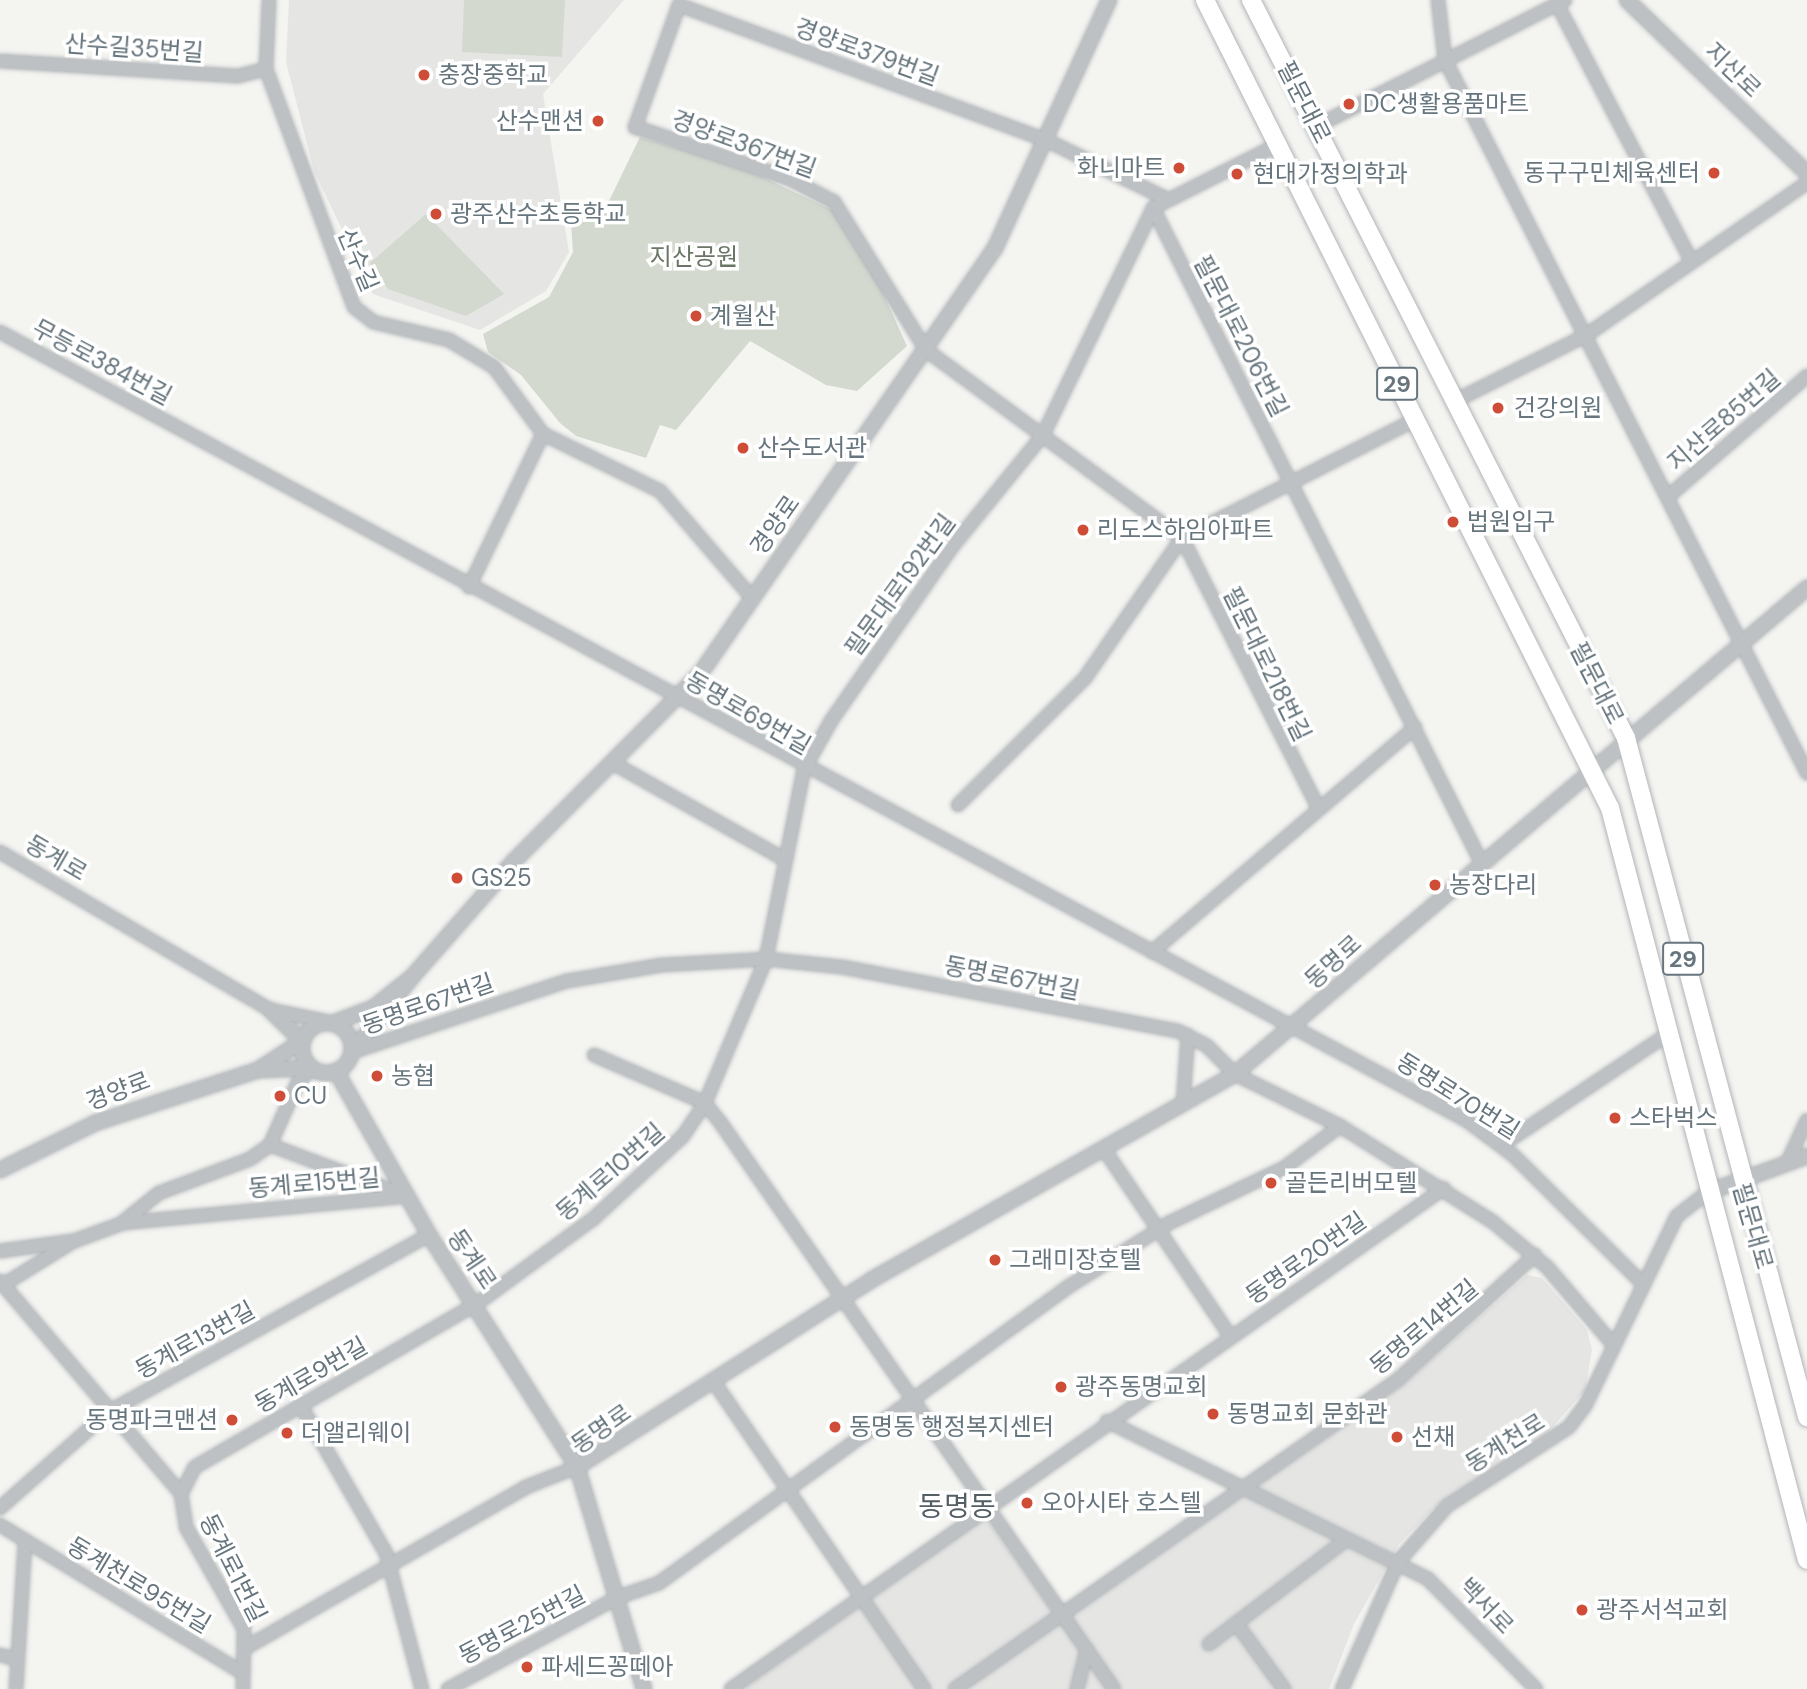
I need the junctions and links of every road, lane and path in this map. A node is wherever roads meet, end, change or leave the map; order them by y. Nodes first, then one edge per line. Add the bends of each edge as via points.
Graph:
1 (270, 0) edge
2 (1109, 0) edge
3 (1205, 0) edge
4 (1251, 0) edge
5 (1438, 0) edge
6 (1627, 0) edge
7 (678, 2) edge
8 (1561, 2) edge
9 (0, 61) edge
10 (1445, 61) junction
11 (265, 69) junction
12 (1317, 126) junction
13 (1046, 140) junction
14 (1277, 145) junction
15 (1807, 173) edge
16 (1807, 183) edge
17 (1166, 198) junction
18 (1153, 208) junction
19 (1692, 262) junction
20 (0, 332) edge
21 (1585, 337) junction
22 (926, 350) junction
23 (1807, 376) edge
24 (1455, 401) junction
25 (1415, 420) junction
26 (185, 429) joint
27 (543, 434) junction
28 (1043, 435) junction
29 (1291, 482) junction
30 (1669, 496) junction
31 (1182, 538) junction
32 (469, 587) junction
33 (1807, 588) edge
34 (752, 598) junction
35 (1741, 642) junction
36 (677, 696) junction
37 (1415, 727) junction
38 (1626, 738) junction
39 (611, 762) junction
40 (804, 769) junction
41 (1588, 770) junction
42 (1807, 773) edge
43 (958, 805) dead end
44 (1318, 807) junction
45 (0, 852) edge
46 (782, 858) junction
47 (1481, 862) junction
48 (1153, 952) junction
49 (766, 959) junction
50 (412, 976) junction
51 (270, 1010) junction
52 (331, 1023) junction
53 (1294, 1028) junction
54 (1669, 1033) junction
55 (1188, 1035) junction
56 (302, 1041) junction
57 (352, 1052) junction
58 (594, 1055) dead end
59 (312, 1068) junction
60 (258, 1070) junction
61 (336, 1071) junction
62 (1235, 1074) junction
63 (705, 1103) junction
64 (1183, 1104) junction
65 (1807, 1120) edge
66 (1340, 1126) junction
67 (270, 1145) junction
68 (1502, 1145) junction
69 (1104, 1149) junction
70 (1807, 1156) edge
71 (1787, 1163) junction
72 (0, 1170) edge
73 (1739, 1181) junction
74 (1444, 1188) junction
75 (1706, 1193) junction
76 (406, 1196) junction
77 (123, 1223) junction
78 (1155, 1231) junction
79 (429, 1235) junction
80 (74, 1241) junction
81 (0, 1251) edge
82 (1535, 1255) junction
83 (1640, 1282) junction
84 (2, 1283) edge
85 (840, 1302) junction
86 (475, 1305) junction
87 (1230, 1336) junction
88 (1611, 1342) junction
89 (1803, 1380) edge
90 (714, 1382) junction
91 (910, 1403) junction
92 (301, 1406) junction
93 (108, 1412) junction
94 (1807, 1417) edge
95 (1107, 1421) junction
96 (577, 1467) junction
97 (788, 1490) junction
98 (1240, 1490) junction
99 (181, 1494) junction
100 (0, 1508) edge
101 (988, 1509) junction
102 (0, 1525) edge
103 (1347, 1539) junction
104 (24, 1540) junction
105 (1807, 1560) edge
106 (1398, 1562) junction
107 (391, 1566) junction
108 (616, 1598) junction
109 (863, 1600) junction
110 (1061, 1613) junction
111 (1236, 1623) junction
112 (1209, 1644) dead end
113 (247, 1647) junction
114 (1087, 1649) junction
115 (0, 1655) edge
116 (17, 1658) junction
117 (242, 1673) junction
118 (1280, 1688) edge
119 (16, 1689) edge
120 (243, 1689) edge
121 (422, 1689) edge
122 (448, 1689) edge
123 (644, 1689) edge
124 (731, 1689) edge
125 (924, 1689) edge
126 (955, 1689) edge
127 (1077, 1689) edge
128 (1114, 1689) edge
129 (1342, 1689) edge
130 (1536, 1689) edge

1 - 11 street, 산수길
2 - 13 street, 경양로
3 - 14 main road, 필문대로 / 29
4 - 12 main road, 필문대로 / 29
5 - 10 street
6 - 15 street, 지산로
7 - 13 street, 경양로379번길
7 - 22 street, 경양로367번길 via 635,127 790,179 834,202
8 - 10 street
8 - 19 street
9 - 11 street, 산수길35번길 via 238,76
10 - 12 street
10 - 21 street, 지산로85번길
11 - 27 street, 산수길 via 354,307 373,323 449,340 478,355 513,386
12 - 24 main road, 필문대로 / 29
13 - 17 street
13 - 22 street, 경양로 via 995,248
14 - 17 street, 필문대로192번길
14 - 25 main road, 필문대로 / 29
16 - 19 street
17 - 18 street, 필문대로192번길
18 - 28 street, 필문대로192번길
18 - 29 street, 필문대로206번길
19 - 21 street
20 - 26 street, 무등로384번길
21 - 24 street
21 - 30 street, 지산로85번길
22 - 28 street
22 - 34 street, 경양로
23 - 30 street, 지산로85번길
24 - 38 main road, 필문대로 / 29
25 - 29 street
25 - 41 main road, 필문대로 / 29
26 - 32 street, 동명로69번길
27 - 32 street
27 - 34 street via 660,491
28 - 31 street
28 - 40 street, 필문대로192번길 via 879,647
29 - 31 street
29 - 37 street
30 - 35 street, 지산로85번길
31 - 43 street via 1085,678
31 - 44 street, 필문대로218번길
32 - 36 street, 동명로69번길
33 - 35 street, 동명로
34 - 36 street, 경양로 via 692,685
35 - 38 street, 동명로
35 - 42 street, 지산로85번길
36 - 39 street, 경양로
36 - 40 street, 동명로69번길
37 - 44 street
37 - 47 street
38 - 41 street, 동명로
38 - 73 main road, 필문대로 / 29
39 - 46 street
39 - 50 street, 경양로
40 - 46 street, 필문대로192번길
40 - 48 street, 동명로69번길
41 - 47 street, 동명로
41 - 54 main road, 필문대로 / 29 via 1610,808
44 - 48 street
45 - 51 street, 동계로
46 - 49 street
47 - 53 street, 동명로
48 - 53 street, 동명로69번길
49 - 55 street, 동명로67번길 via 842,967
49 - 57 street, 동명로67번길 via 662,965 567,981
49 - 63 street, 동계로10번길
50 - 52 street, 경양로 via 373,1008
50 - 57 street, 경양로
51 - 52 street, 동계로
51 - 56 street
52 - 56 street, 경양로 via 309,1029
52 - 57 street via 350,1037
53 - 62 street, 동명로
53 - 68 street, 동명로70번길
54 - 68 street
54 - 75 main road, 필문대로 / 29
55 - 62 street, 동명로67번길
55 - 64 street
56 - 59 street
56 - 60 street, 경양로
57 - 61 street, 경양로
58 - 63 street
59 - 60 street
59 - 61 street
59 - 67 street via 297,1084
60 - 72 street, 경양로 via 95,1123
61 - 76 street, 동계로
62 - 64 street, 동명로
62 - 66 street, 동명로67번길
63 - 85 street
63 - 86 street, 동계로10번길 via 647,1173
64 - 69 street, 동명로
65 - 71 street
66 - 74 street
66 - 78 street, 동명로25번길 via 1284,1168
67 - 76 street, 동계로15번길
67 - 77 street, 동계로15번길 via 250,1159 159,1193
68 - 83 street, 동명로70번길
69 - 78 street, 동명로20번길
69 - 85 street, 동명로
70 - 71 street
71 - 73 street
73 - 75 street
73 - 89 main road, 필문대로 / 29
74 - 82 street
74 - 87 street, 동명로20번길
75 - 83 street, 동계천로 via 1677,1216
75 - 105 main road, 필문대로 / 29
76 - 77 street, 동계로15번길
76 - 79 street, 동계로
77 - 80 street, 동계로15번길
78 - 87 street, 동명로20번길
78 - 91 street, 동명로25번길
79 - 86 street, 동계로
79 - 93 street, 동계로13번길
80 - 81 street
80 - 84 street, 동계로15번길
82 - 88 street
82 - 98 street, 동명로14번길 via 1418,1366
83 - 88 street, 동계천로
84 - 93 street, 동계로1번길
85 - 90 street, 동명로
85 - 91 street
86 - 92 street, 동계로9번길
86 - 96 street, 동계로
87 - 95 street, 동명로20번길
88 - 106 street, 동계천로 via 1585,1406 1569,1427 1447,1506
89 - 94 main road, 필문대로 / 29
90 - 96 street, 동명로
90 - 97 street
91 - 97 street, 동명로25번길
91 - 101 street
92 - 99 street, 동계로9번길 via 195,1467
92 - 107 street
93 - 99 street, 동계로1번길
93 - 100 street, 동계로13번길
95 - 98 street
95 - 101 street, 동명로20번길
96 - 107 street, 동계로1번길 via 526,1486
96 - 108 street, 동명로
97 - 108 street, 동명로25번길 via 659,1583
97 - 109 street
98 - 103 street
98 - 110 street, 동명로14번길
99 - 113 street, 동계로1번길 via 186,1527 236,1612
101 - 109 street, 동명로20번길
101 - 110 street
102 - 104 street, 동계천로95번길
103 - 106 street
103 - 111 street
104 - 116 street
104 - 117 street, 동계천로95번길
106 - 129 street, 동계천로
106 - 130 street, 백서로 via 1450,1597
107 - 113 street, 동계로1번길
107 - 121 street
108 - 122 street, 동명로25번길
108 - 123 street, 동명로
109 - 124 street, 동명로20번길
109 - 125 street
110 - 114 street
110 - 126 street, 동명로14번길
111 - 112 street
111 - 118 street
113 - 117 street, 동계로1번길
114 - 127 street
114 - 128 street
115 - 116 street
116 - 119 street
117 - 120 street

